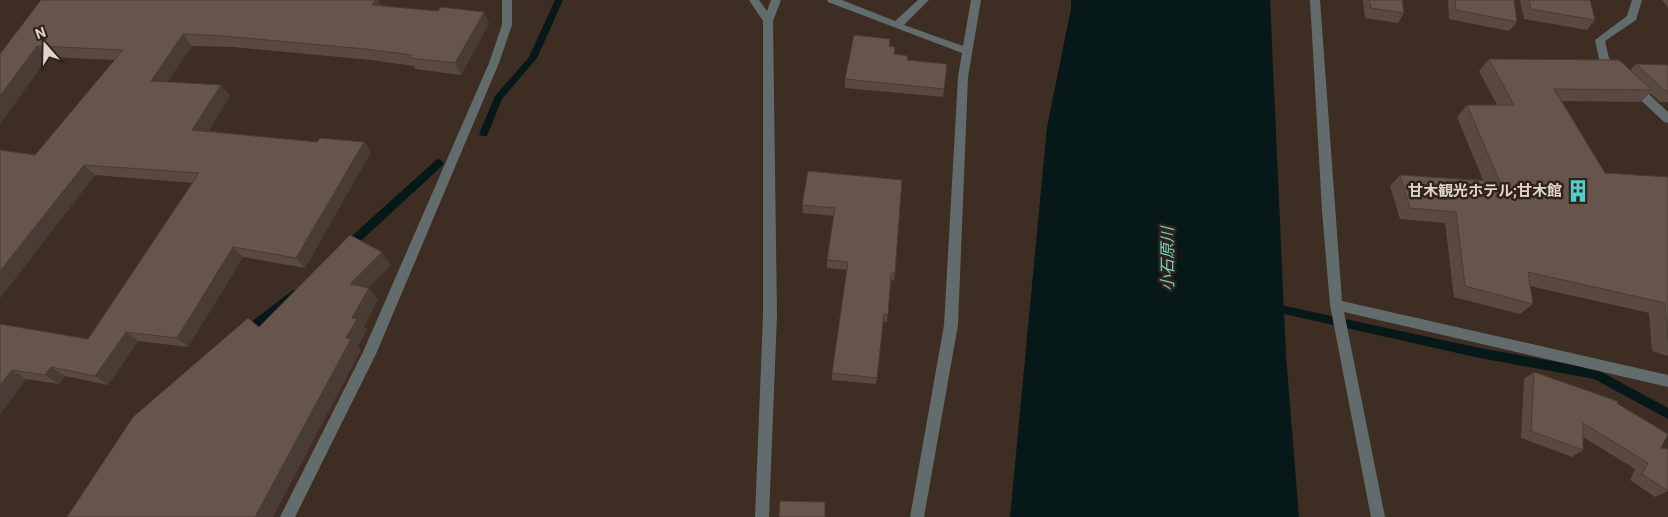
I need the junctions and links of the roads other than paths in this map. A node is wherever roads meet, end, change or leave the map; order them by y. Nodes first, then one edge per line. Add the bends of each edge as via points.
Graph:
1 (507, 0) edge
2 (754, 0) edge
3 (776, 0) edge
4 (832, 0) edge
5 (924, 0) edge
6 (976, 0) edge
7 (1315, 0) edge
8 (1637, 0) edge
9 (768, 21) junction
10 (896, 26) junction
11 (967, 51) junction
12 (1668, 119) edge
13 (1336, 305) junction
14 (1668, 381) edge
15 (287, 517) edge
16 (762, 517) edge
17 (917, 517) edge
18 (1378, 517) edge

1 - 15 street via 507,25 494,63 369,354
2 - 9 street
3 - 9 street
4 - 10 street
5 - 10 street
6 - 11 street
7 - 13 street
8 - 12 street via 1632,18 1600,40 1604,60
9 - 16 street via 770,315
10 - 11 street
11 - 17 street via 951,325
13 - 14 street
13 - 18 street

